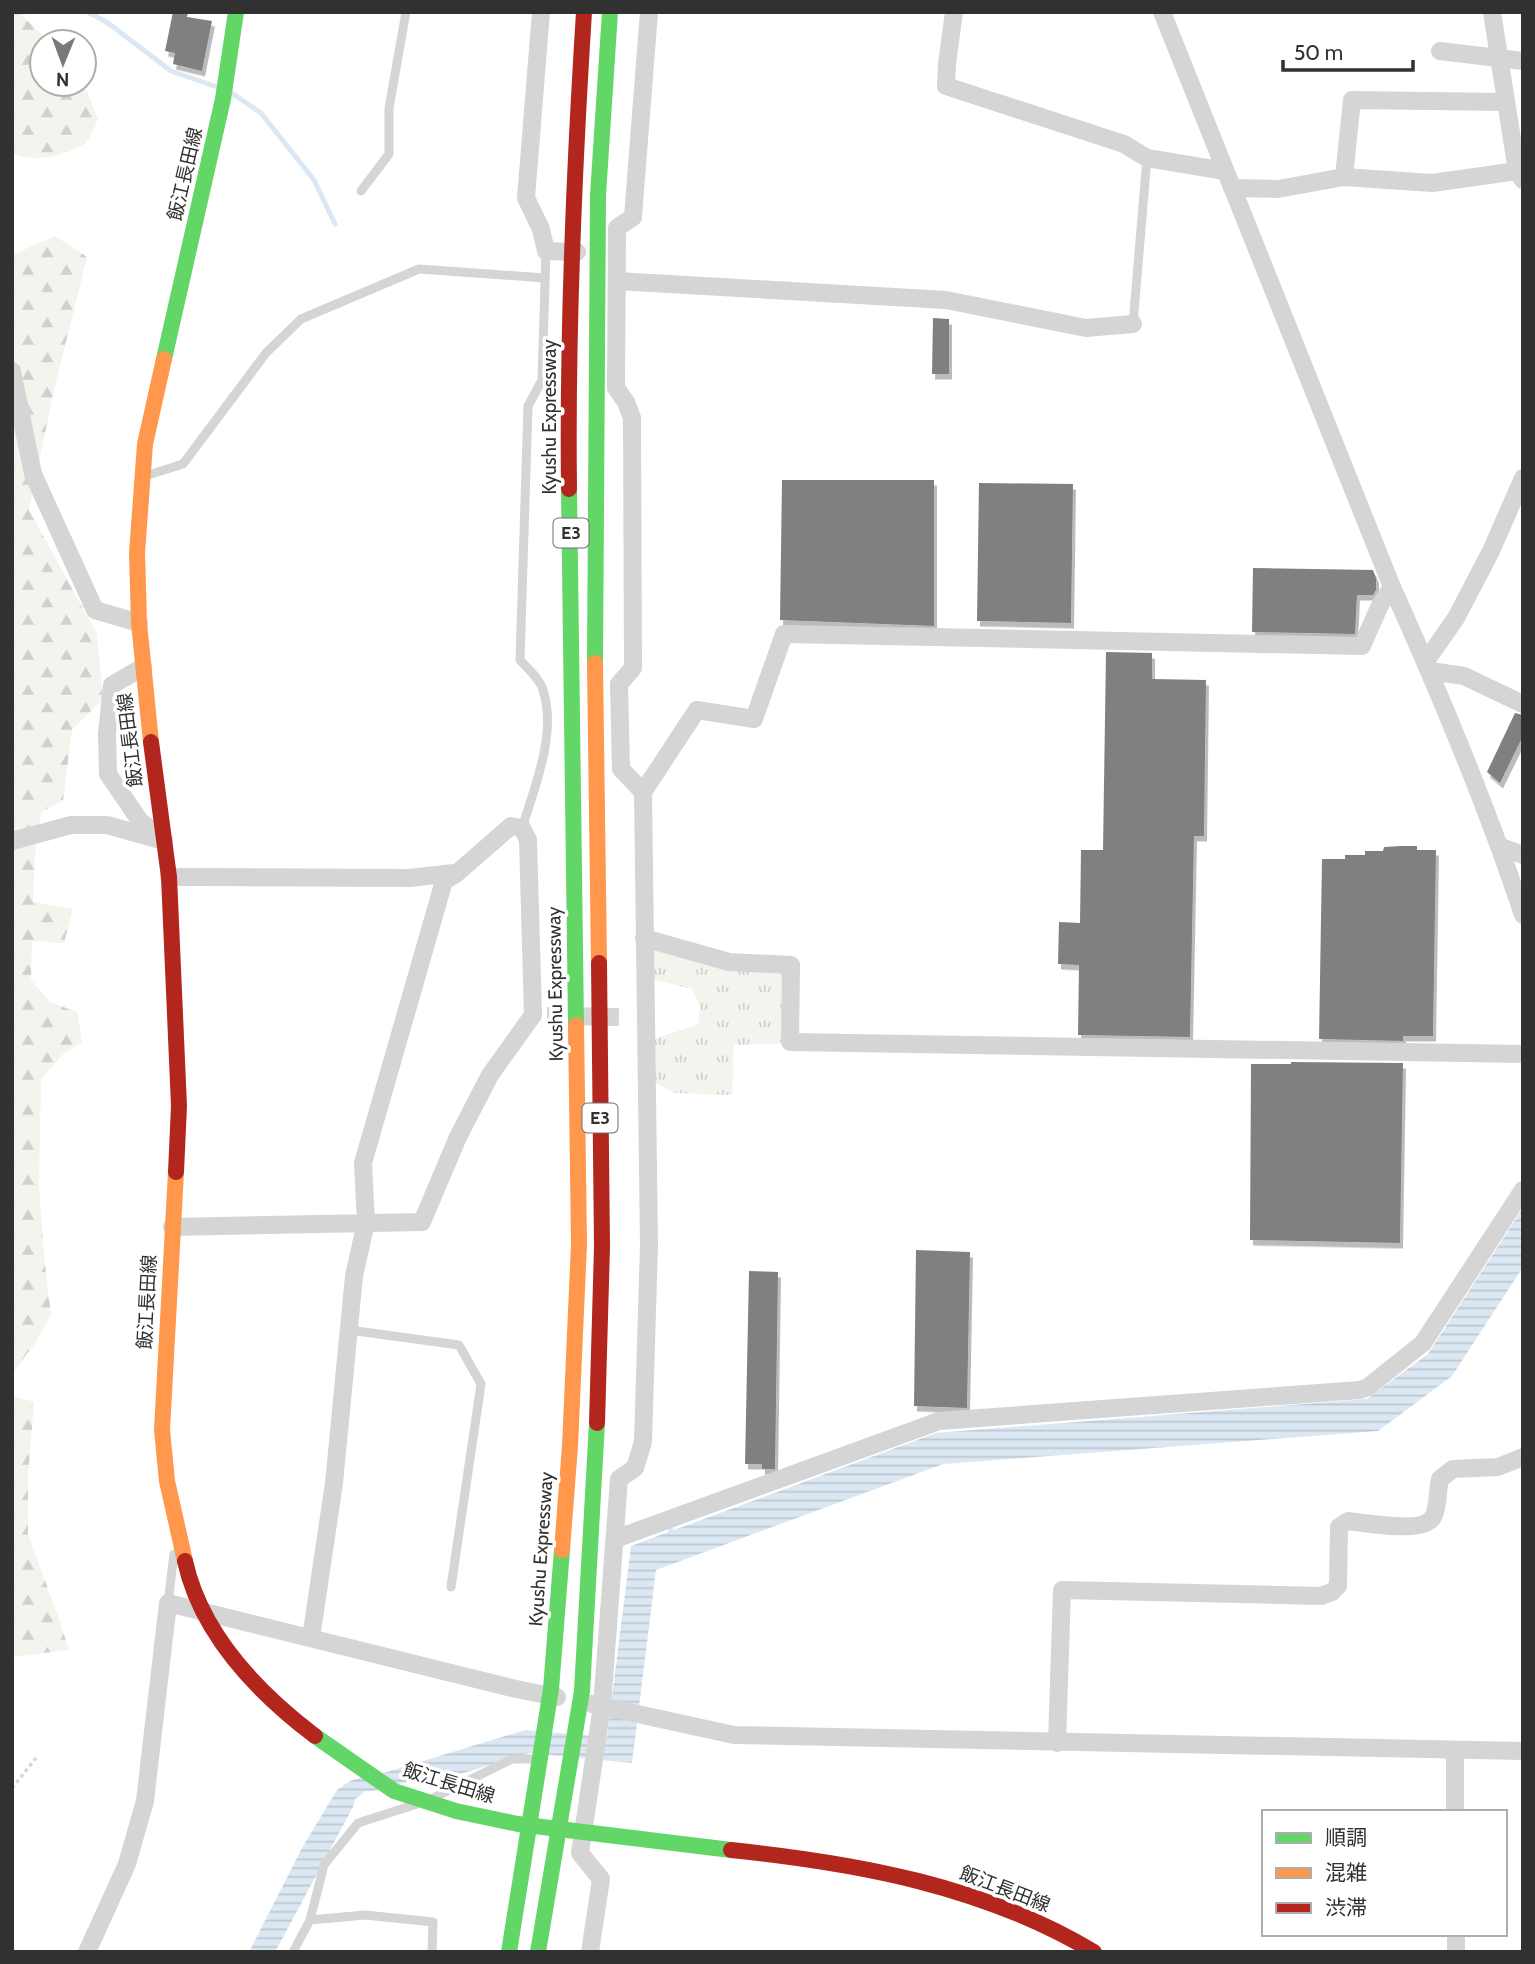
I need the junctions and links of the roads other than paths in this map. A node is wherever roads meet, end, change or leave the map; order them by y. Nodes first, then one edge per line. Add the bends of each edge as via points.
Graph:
1 (236, 12) edge
2 (406, 12) edge
3 (541, 12) edge
4 (584, 12) edge
5 (610, 12) edge
6 (649, 12) edge
7 (954, 12) edge
8 (1162, 12) edge
9 (1492, 12) edge
10 (1440, 51) dead end
11 (1500, 57) junction
12 (1523, 61) edge
13 (1506, 102) junction
14 (1147, 158) junction
15 (1225, 171) junction
16 (1520, 176) edge
17 (1344, 177) junction
18 (1232, 188) junction
19 (361, 191) dead end
20 (546, 251) junction
21 (616, 253) junction
22 (545, 278) junction
23 (617, 281) junction
24 (1133, 324) joint
25 (12, 371) edge
26 (142, 477) junction
27 (1523, 478) edge
28 (1392, 587) junction
29 (139, 623) junction
30 (1428, 666) junction
31 (143, 667) junction
32 (1523, 704) edge
33 (643, 792) junction
34 (522, 828) junction
35 (12, 841) edge
36 (164, 841) junction
37 (1501, 847) junction
38 (1523, 855) edge
39 (457, 873) junction
40 (169, 877) junction
41 (1523, 915) edge
42 (643, 938) junction
43 (626, 1017) tunnel mouth
44 (645, 1017) junction
45 (1523, 1055) edge
46 (1523, 1189) edge
47 (366, 1222) junction
48 (172, 1227) junction
49 (349, 1330) junction
50 (1523, 1457) edge
51 (177, 1531) junction
52 (615, 1539) junction
53 (451, 1587) dead end
54 (168, 1603) junction
55 (205, 1612) junction
56 (311, 1638) junction
57 (605, 1707) junction
58 (1057, 1743) junction
59 (1455, 1750) junction
60 (1523, 1751) edge
61 (594, 1761) junction
62 (425, 1802) junction
63 (1455, 1810) edge
64 (583, 1833) junction
65 (310, 1920) junction
66 (87, 1952) edge
67 (293, 1952) edge
68 (432, 1952) edge
69 (509, 1952) edge
70 (538, 1952) edge
71 (590, 1952) edge
72 (1094, 1952) edge

1 - 26 main road, 飯江長田線 via 223,99 145,444
2 - 19 lane via 389,108 389,155
3 - 20 street via 526,198
4 - 69 main road, Kyushu Expressway / E3 via 573,194 569,406 579,1244 570,1446 551,1689
5 - 70 main road, E3 via 598,195 595,658 602,1247 596,1451 582,1691
6 - 21 street via 633,217 617,228
7 - 14 street via 946,86 1124,144
8 - 15 street
9 - 11 street
10 - 11 street
11 - 12 street
11 - 13 street
13 - 16 street
13 - 17 street via 1352,100
14 - 15 street
14 - 24 lane
15 - 18 street
16 - 17 street via 1432,183
17 - 18 street via 1278,188
18 - 28 street
20 - 21 street
20 - 22 lane
21 - 23 street
22 - 26 lane via 419,269 301,320 266,353 183,464
22 - 34 lane via 542,380 528,406 520,660 543,688 548,733
23 - 24 street via 946,300 1086,328
23 - 33 street via 616,388 632,418 633,668 619,684 621,769
25 - 29 street via 33,474 95,610
26 - 29 main road, 飯江長田線
27 - 30 street via 1491,551
28 - 30 street
28 - 33 street via 1362,646 784,635 754,719 696,710
29 - 31 main road, 飯江長田線
30 - 32 street via 1464,676
30 - 37 street
31 - 36 main road, 飯江長田線
31 - 36 street via 112,685 108,774 139,821
33 - 42 street
34 - 39 street via 511,826
34 - 47 street via 528,840 540,1015 490,1075 422,1222
35 - 36 street via 71,825 107,825
36 - 40 main road, 飯江長田線
37 - 38 street
37 - 41 street
39 - 40 street via 409,878
39 - 47 street via 444,881 363,1163
40 - 48 main road, 飯江長田線 via 179,1106
42 - 44 street
42 - 45 street via 729,962 791,965 790,1042
43 - 44 street
44 - 52 street via 649,1245 643,1442 635,1468 620,1479
46 - 52 street via 1423,1343 1368,1387 939,1421
47 - 48 street
47 - 49 street
48 - 51 main road, 飯江長田線 via 162,1430
49 - 53 lane via 459,1345 481,1384
49 - 56 street via 334,1483
50 - 58 street via 1499,1467 1454,1469 1440,1479 1435,1515 1429,1523 1416,1527 1343,1523 1339,1527 1338,1586 1321,1596 1062,1590
51 - 54 lane
51 - 55 main road, 飯江長田線 via 190,1585
52 - 57 street
54 - 55 street
54 - 66 street via 145,1801 127,1864
55 - 56 street
55 - 62 main road, 飯江長田線 via 223,1647 282,1711 394,1791
56 - 57 street
57 - 58 street via 734,1735
57 - 61 street
58 - 59 street
59 - 60 street
59 - 63 street
61 - 62 lane via 512,1759
61 - 64 street
62 - 64 main road, 飯江長田線 via 518,1824
62 - 65 lane via 358,1823 324,1865
64 - 71 street via 580,1853 601,1879
64 - 72 main road, 飯江長田線 via 887,1872 974,1897
65 - 67 lane
65 - 68 lane via 365,1914 433,1922

